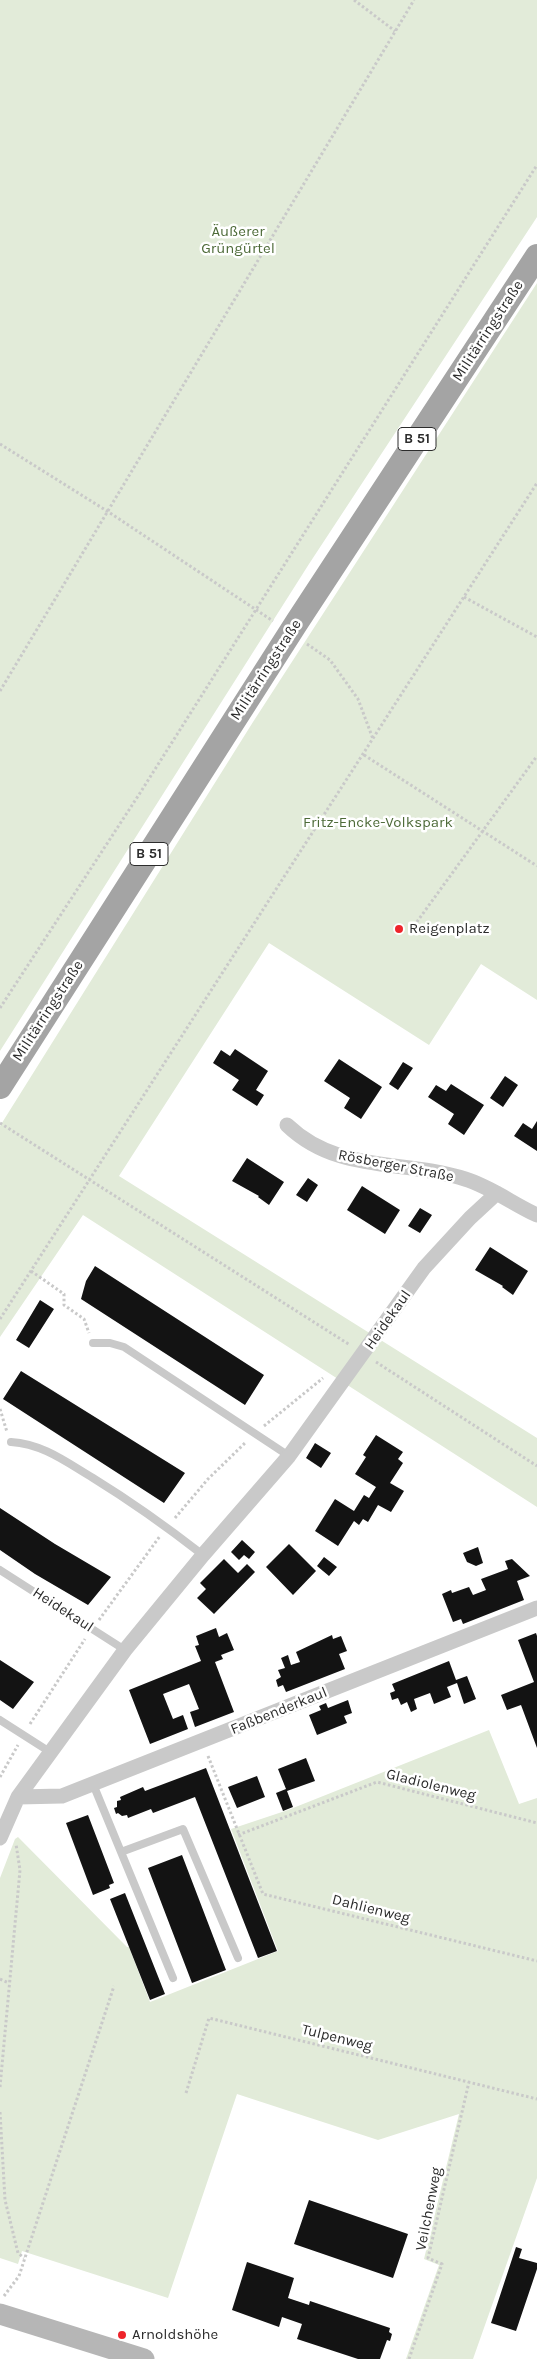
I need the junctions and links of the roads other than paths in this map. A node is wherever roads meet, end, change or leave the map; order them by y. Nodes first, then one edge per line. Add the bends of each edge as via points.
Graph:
1 (537, 256) edge
2 (0, 1087) edge
3 (287, 1125) dead end
4 (497, 1193) junction
5 (537, 1215) edge
6 (93, 1343) road end
7 (11, 1442) road end
8 (289, 1456) junction
9 (203, 1555) junction
10 (0, 1570) edge
11 (536, 1609) edge
12 (125, 1650) junction
13 (0, 1720) edge
14 (50, 1752) junction
15 (93, 1784) junction
16 (18, 1797) junction
17 (1, 1836) edge
18 (121, 1852) junction
19 (238, 1958) dead end
20 (173, 1978) dead end
21 (1, 2306) edge
22 (144, 2359) edge

1 - 2 main road, Militärringstraße / B 51 via 291,632
3 - 4 street, Rösberger Straße via 302,1140 326,1152 364,1162 466,1179
4 - 5 street, Rösberger Straße
4 - 8 street, Heidekaul via 424,1268
6 - 8 lane via 124,1347
7 - 9 lane via 28,1443 47,1450 147,1511
8 - 9 street, Heidekaul
9 - 12 street, Heidekaul
10 - 12 lane, Heidekaul
11 - 15 street, Faßbenderkaul
12 - 14 street, Heidekaul
13 - 14 lane
14 - 16 street, Heidekaul
15 - 16 street, Faßbenderkaul via 62,1796
15 - 18 lane
16 - 17 street, Heidekaul
18 - 19 lane via 183,1829
18 - 20 lane
21 - 22 main road

